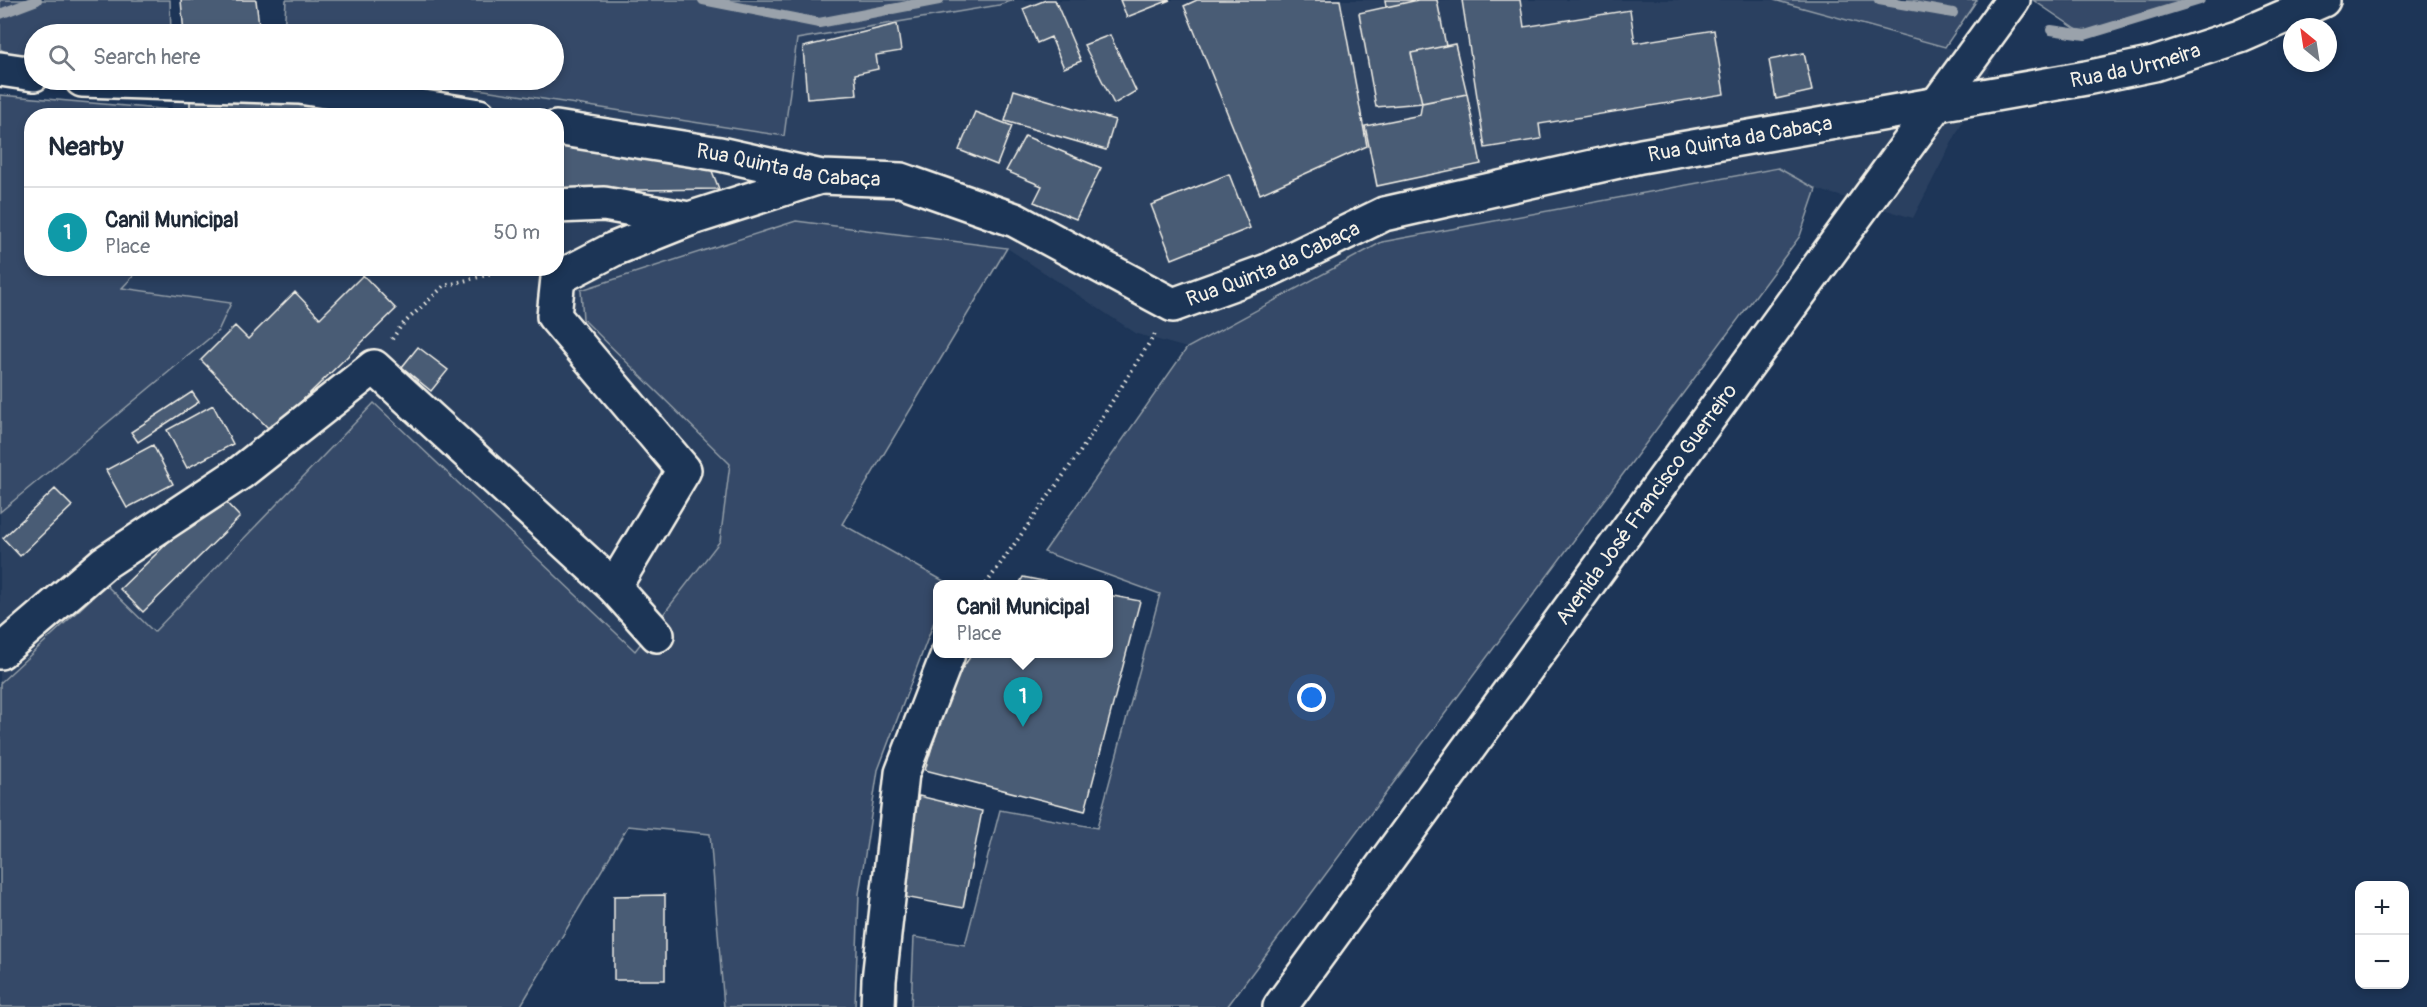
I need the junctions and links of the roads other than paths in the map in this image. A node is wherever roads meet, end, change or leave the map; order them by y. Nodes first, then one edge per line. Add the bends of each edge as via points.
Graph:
1 (2013, 0) edge
2 (2323, 0) edge
3 (0, 69) edge
4 (24, 73) edge
5 (319, 90) edge
6 (1937, 104) junction
7 (430, 108) edge
8 (564, 129) edge
9 (822, 177) junction
10 (564, 206) edge
11 (689, 219) junction
12 (564, 275) edge
13 (562, 276) edge
14 (614, 587) junction
15 (657, 635) dead end
16 (0, 652) edge
17 (946, 658) edge
18 (878, 1007) edge
19 (1280, 1007) edge

1 - 6 street, Avenida José Francisco Guerreiro
2 - 6 street, Rua da Urmeira via 2240,36 2154,64
3 - 4 street
5 - 7 street
6 - 9 street, Rua Quinta da Cabaça via 1641,156 1384,214 1267,271 1173,305 1015,220 901,180
6 - 19 street, Avenida José Francisco Guerreiro
8 - 9 street, Rua Quinta da Cabaça via 720,154
9 - 11 street
10 - 11 street via 604,204
11 - 12 street via 614,249
13 - 14 street via 558,278 554,316 684,470
14 - 15 street
14 - 16 street via 374,367 240,473 104,563
17 - 18 street via 902,773

